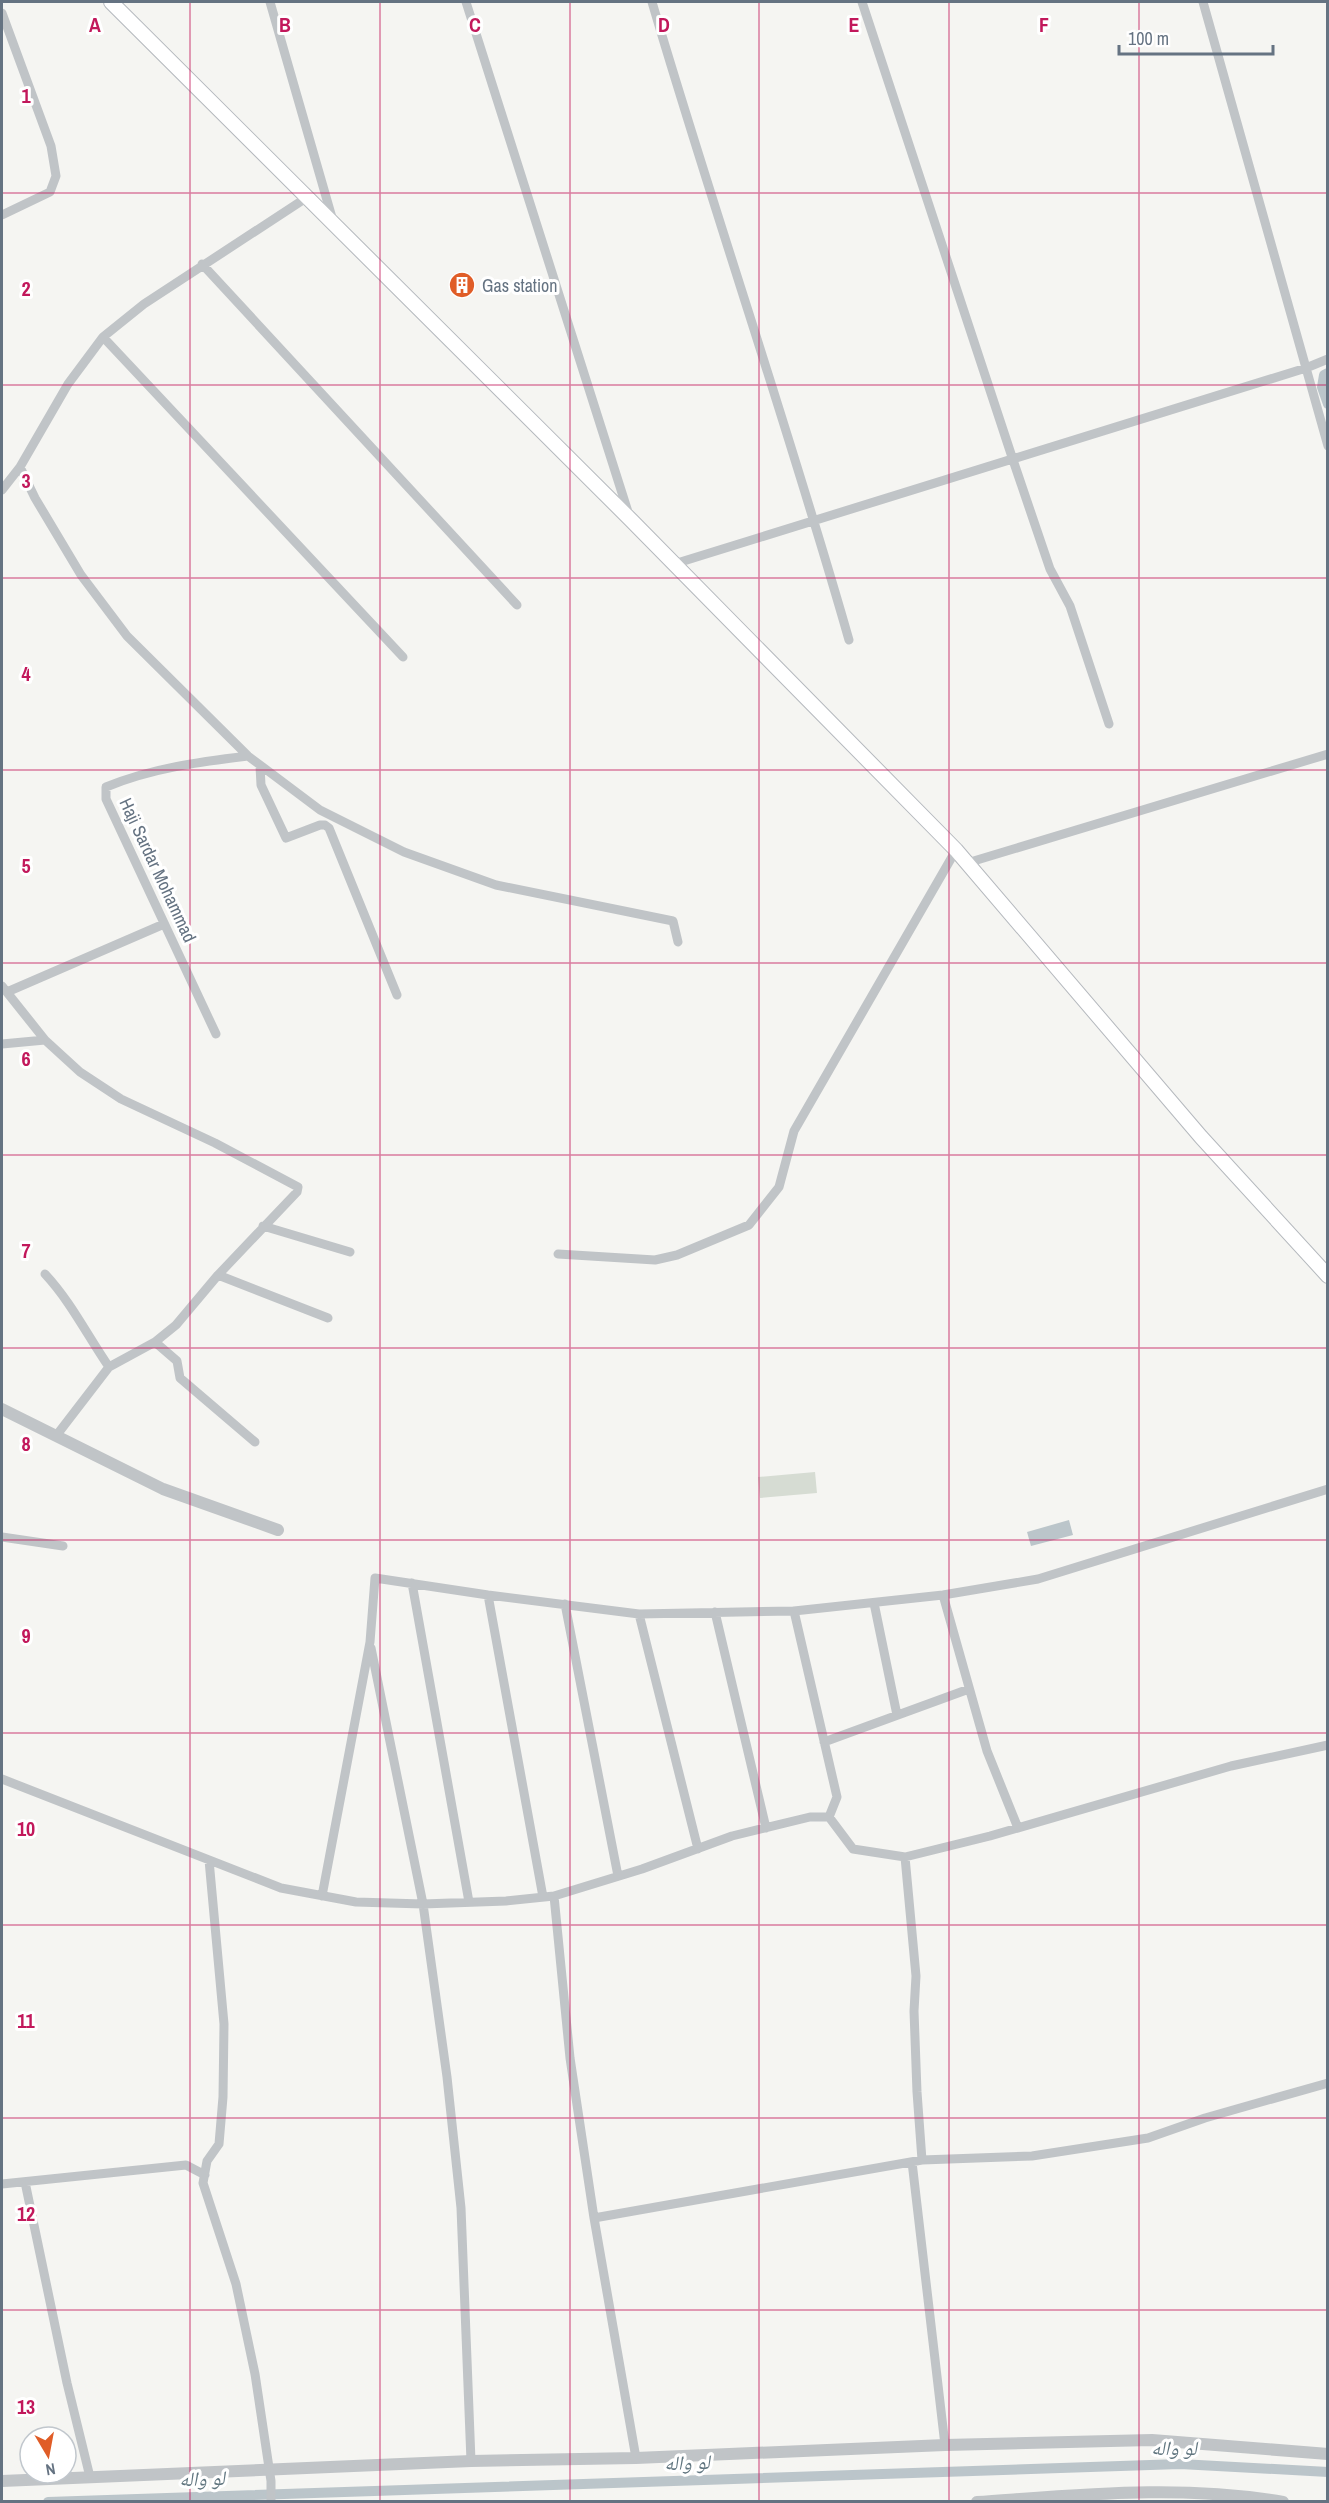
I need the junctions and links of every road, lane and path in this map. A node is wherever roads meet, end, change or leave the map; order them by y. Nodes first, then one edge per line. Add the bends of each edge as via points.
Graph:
1 (111, 2) edge
2 (270, 2) edge
3 (466, 2) edge
4 (652, 2) edge
5 (862, 2) edge
6 (1203, 2) edge
7 (2, 13) edge
8 (306, 198) junction
9 (2, 215) edge
10 (334, 224) junction
11 (202, 264) junction
12 (103, 337) junction
13 (1328, 358) edge
14 (1306, 368) junction
15 (1328, 446) edge
16 (1013, 460) junction
17 (20, 467) junction
18 (2, 490) edge
19 (631, 520) junction
20 (814, 520) junction
21 (674, 564) junction
22 (517, 605) dead end
23 (849, 640) dead end
24 (403, 657) dead end
25 (1109, 724) dead end
26 (1328, 754) edge
27 (249, 756) junction
28 (260, 766) junction
29 (956, 850) junction
30 (968, 863) junction
31 (164, 924) junction
32 (678, 942) dead end
33 (4, 989) edge
34 (397, 995) dead end
35 (216, 1034) dead end
36 (45, 1040) junction
37 (2, 1044) edge
38 (263, 1226) junction
39 (350, 1252) dead end
40 (558, 1254) dead end
41 (45, 1274) dead end
42 (218, 1275) junction
43 (1328, 1276) edge
44 (328, 1318) dead end
45 (155, 1342) junction
46 (109, 1367) junction
47 (2, 1409) edge
48 (56, 1436) junction
49 (255, 1442) dead end
50 (1328, 1489) edge
51 (278, 1530) dead end
52 (2, 1537) edge
53 (63, 1546) dead end
54 (412, 1583) junction
55 (488, 1595) junction
56 (943, 1595) junction
57 (874, 1603) junction
58 (565, 1604) junction
59 (794, 1611) junction
60 (715, 1612) junction
61 (639, 1614) junction
62 (370, 1642) junction
63 (969, 1689) junction
64 (897, 1715) junction
65 (825, 1742) junction
66 (1328, 1745) edge
67 (2, 1779) edge
68 (829, 1818) junction
69 (766, 1828) junction
70 (1018, 1828) junction
71 (698, 1849) junction
72 (905, 1857) junction
73 (209, 1860) junction
74 (618, 1876) junction
75 (322, 1896) junction
76 (554, 1896) junction
77 (543, 1897) junction
78 (469, 1902) junction
79 (423, 1904) junction
80 (1326, 2084) edge
81 (922, 2160) junction
82 (912, 2162) junction
83 (205, 2175) junction
84 (25, 2182) junction
85 (2, 2184) edge
86 (594, 2218) junction
87 (945, 2445) junction
88 (1328, 2454) edge
89 (636, 2458) junction
90 (471, 2461) junction
91 (270, 2475) junction
92 (90, 2477) junction
93 (2, 2481) edge
94 (1114, 2497) edge
95 (997, 2501) edge
96 (271, 2502) edge
97 (977, 2502) edge
98 (1283, 2502) edge

1 - 8 main road
2 - 10 street
3 - 19 street
4 - 20 street
5 - 16 street
6 - 14 street
7 - 9 street via 51,146 56,176 50,192
8 - 10 main road
8 - 11 street
10 - 19 main road
11 - 12 street
11 - 22 street
12 - 17 street via 68,384
12 - 24 street
13 - 14 street
14 - 15 street
14 - 16 street
16 - 20 street
16 - 25 street via 1050,569 1070,606
17 - 18 street
17 - 27 street via 81,574 127,636
19 - 21 main road
20 - 21 street
20 - 23 street
21 - 29 main road
26 - 30 street
27 - 28 street
27 - 31 street, Haji Sardar Mohammad via 192,762 136,775 106,787 106,799
28 - 32 street via 320,810 404,852 496,885 673,921
28 - 34 street via 261,785 286,838 320,825 329,828
29 - 30 main road
29 - 40 street via 794,1131 779,1187 749,1225 655,1260
30 - 43 main road via 1195,1131
31 - 33 street
31 - 35 street, Haji Sardar Mohammad
33 - 36 street
36 - 37 street
36 - 38 street via 80,1072 121,1099 296,1184 297,1192
38 - 39 street
38 - 42 street
41 - 46 street via 63,1293
42 - 44 street
42 - 45 street via 176,1325
45 - 46 street
45 - 49 street via 177,1361 180,1378
46 - 48 street
47 - 48 street
48 - 51 street via 163,1489
50 - 56 street via 1038,1579
52 - 53 street
54 - 55 street
54 - 62 street via 375,1578
54 - 78 street
55 - 58 street
55 - 77 street
56 - 57 street
56 - 63 street
57 - 59 street
57 - 64 street
58 - 61 street
58 - 74 street
59 - 60 street
59 - 65 street
60 - 61 street
60 - 69 street
61 - 71 street
62 - 75 street
62 - 79 street
63 - 64 street
63 - 70 street via 987,1751
64 - 65 street
65 - 68 street via 837,1797
66 - 70 street via 1231,1766
67 - 73 street
68 - 69 street via 810,1817
68 - 72 street via 853,1849
69 - 71 street
70 - 72 street
71 - 74 street
72 - 81 street via 916,1976 916,2069
73 - 75 street via 281,1888
73 - 83 street via 224,2024 224,2087 219,2144 207,2162
74 - 76 street
75 - 79 street via 356,1902
76 - 77 street
76 - 86 street via 570,2058
77 - 78 street
78 - 79 street
79 - 90 street via 460,2208
80 - 81 street via 1148,2138 1032,2156
81 - 82 street
82 - 86 street
82 - 87 street
83 - 84 street via 186,2165
83 - 91 street via 203,2184 236,2284
84 - 85 street
84 - 92 street
86 - 89 street
87 - 88 street via 1152,2440
87 - 89 street
89 - 90 street
90 - 91 street
91 - 92 street
91 - 96 street
92 - 93 street
94 - 95 street
94 - 98 street via 1242,2494
95 - 97 street

